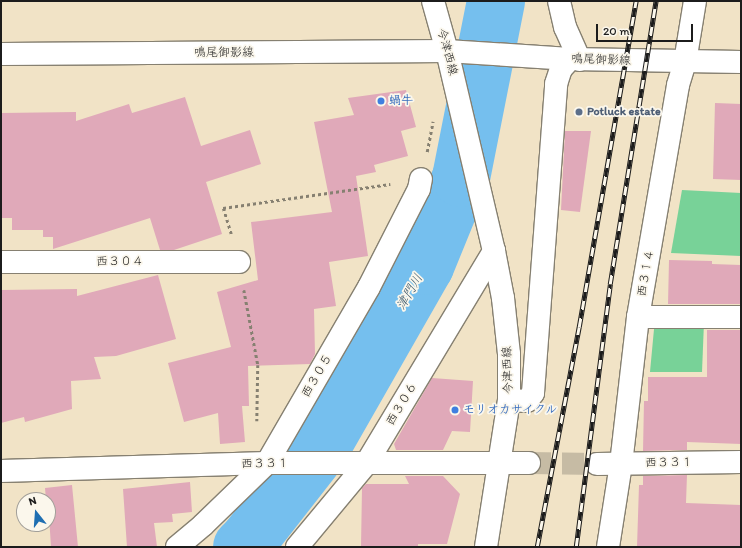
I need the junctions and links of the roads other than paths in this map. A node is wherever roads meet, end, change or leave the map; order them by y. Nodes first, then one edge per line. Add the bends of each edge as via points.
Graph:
1 (559, 1) edge
2 (696, 1) edge
3 (436, 4) edge
4 (454, 51) junction
5 (1, 54) edge
6 (575, 59) junction
7 (685, 62) junction
8 (741, 62) edge
9 (421, 179) road end
10 (494, 251) junction
11 (1, 262) edge
12 (239, 262) road end
13 (638, 317) junction
14 (741, 317) edge
15 (509, 400) junction
16 (741, 462) edge
17 (261, 463) junction
18 (499, 463) junction
19 (529, 463) tunnel mouth
20 (356, 464) junction
21 (597, 464) tunnel mouth
22 (621, 464) junction
23 (1, 471) edge
24 (177, 547) edge
25 (297, 547) edge
26 (486, 547) edge
27 (608, 547) edge

1 - 6 street
2 - 7 street, 西３１４
3 - 4 street, 今津西線
4 - 5 street, 鳴尾御影線
4 - 6 street, 鳴尾御影線
4 - 10 street, 今津西線 via 460,103
6 - 7 street, 鳴尾御影線
6 - 15 street via 561,69 556,84 534,393 527,401
7 - 8 street, 鳴尾御影線
7 - 13 street, 西３１４ via 678,85
9 - 17 street, 西３０５ via 419,189 369,287
10 - 15 street, 今津西線 via 503,298
10 - 20 street, 西３０６
11 - 12 street, 西３０４
13 - 14 street
13 - 22 street, 西３１４
15 - 18 street, 今津西線
16 - 22 street, 西３３１
17 - 20 street, 西３３１
17 - 23 street, 西３３１
17 - 24 street, 西３０５ via 203,525
18 - 19 street, 西３３１
18 - 20 street, 西３３１
18 - 26 street, 今津西線
20 - 25 street, 西３０６
21 - 22 street, 西３３１
22 - 27 street, 西３１４

